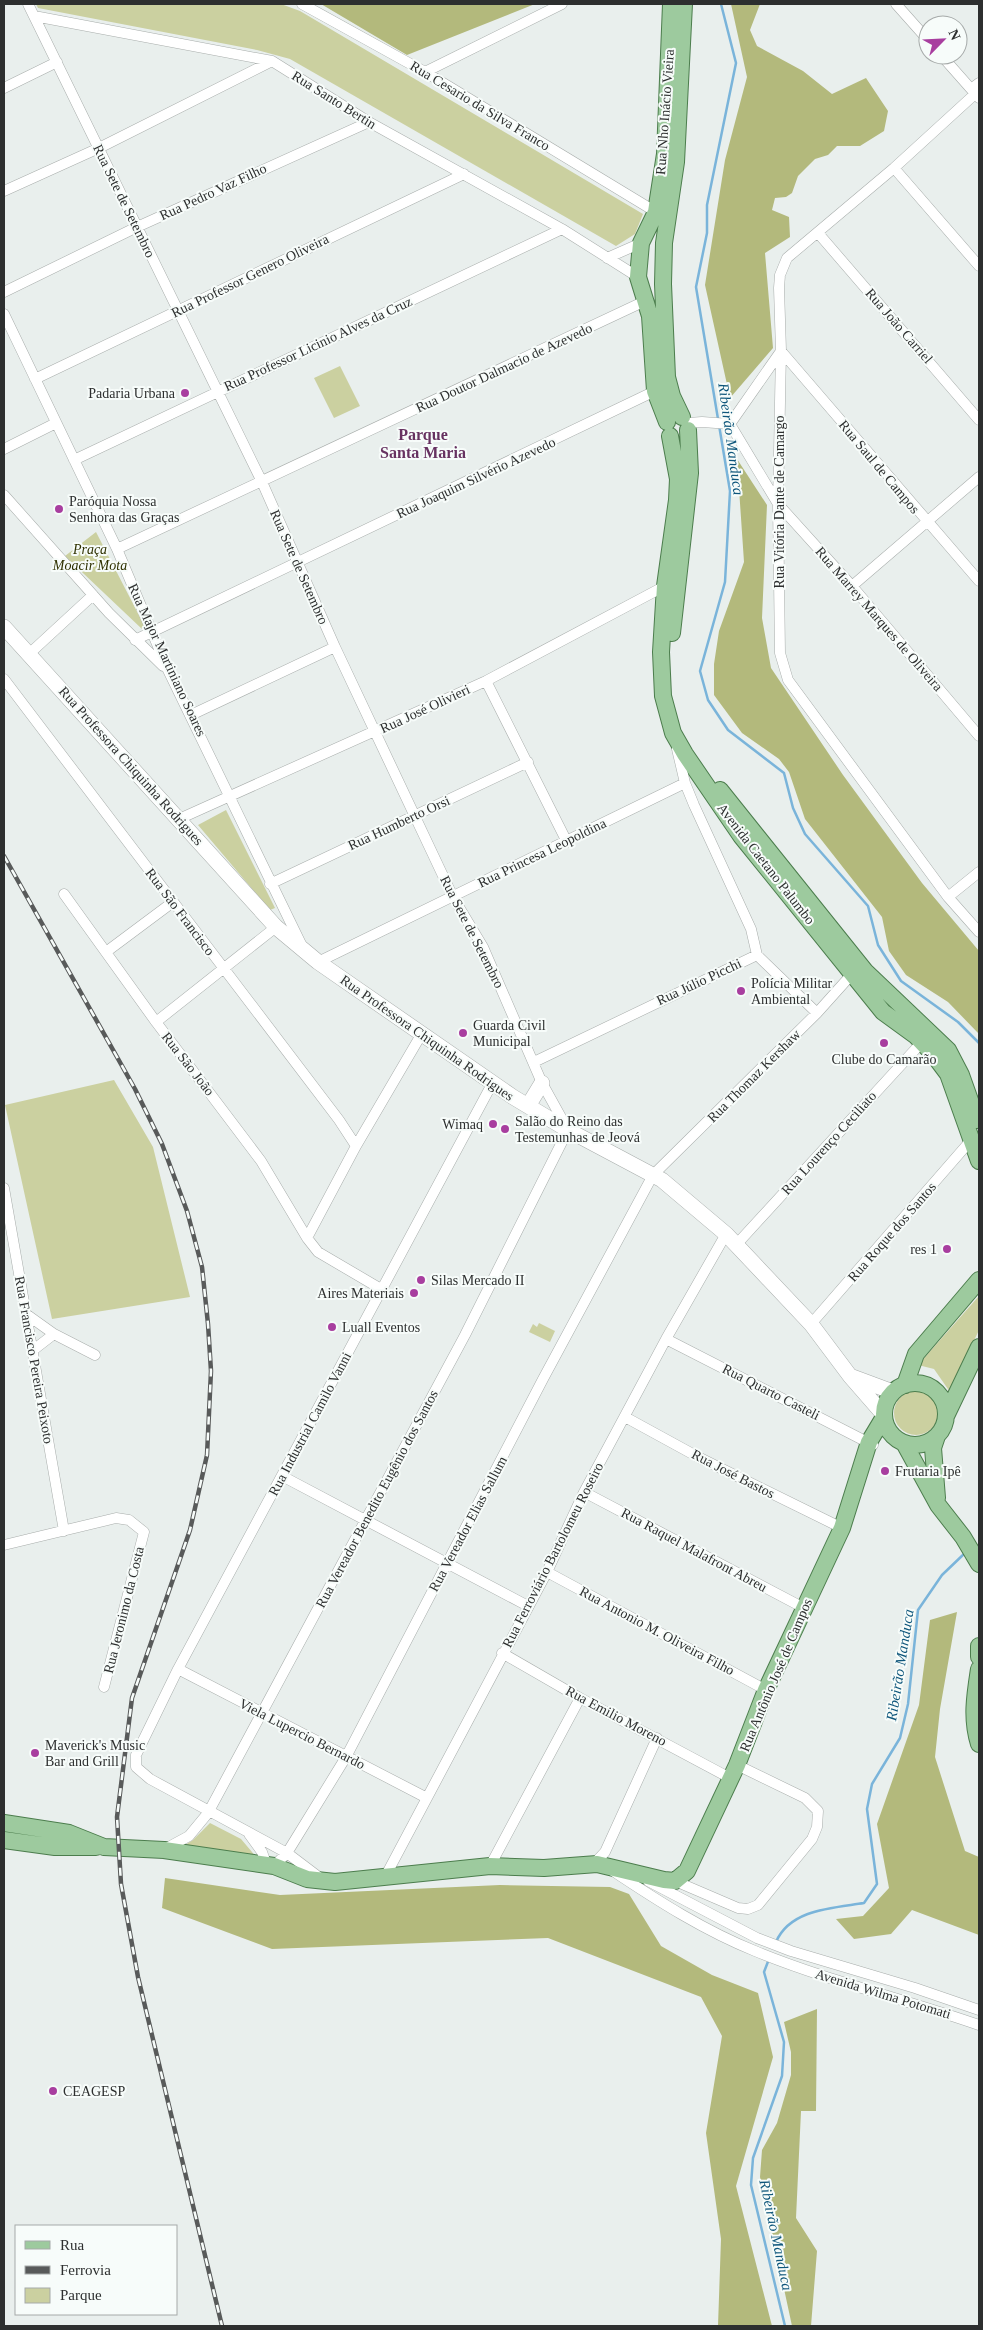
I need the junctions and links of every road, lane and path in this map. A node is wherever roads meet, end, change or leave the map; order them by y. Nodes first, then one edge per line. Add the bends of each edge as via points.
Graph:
1 (28, 4) edge
2 (302, 4) edge
3 (562, 4) edge
4 (670, 4) edge
5 (684, 4) edge
6 (896, 4) edge
7 (34, 16) junction
8 (918, 29) edge
9 (272, 61) junction
10 (57, 62) junction
11 (951, 65) edge
12 (425, 72) junction
13 (4, 88) edge
14 (976, 91) edge
15 (369, 122) junction
16 (99, 148) junction
17 (894, 168) junction
18 (464, 174) junction
19 (4, 191) edge
20 (656, 212) junction
21 (137, 227) junction
22 (562, 229) junction
23 (818, 233) junction
24 (642, 242) junction
25 (664, 243) junction
26 (607, 258) junction
27 (979, 266) edge
28 (638, 277) junction
29 (4, 292) edge
30 (645, 301) junction
31 (178, 310) junction
32 (4, 314) edge
33 (781, 351) junction
34 (35, 379) junction
35 (217, 391) junction
36 (655, 391) junction
37 (979, 420) edge
38 (56, 423) junction
39 (726, 424) junction
40 (683, 425) junction
41 (4, 449) edge
42 (74, 460) junction
43 (979, 477) edge
44 (262, 482) junction
45 (4, 494) edge
46 (778, 504) junction
47 (926, 522) junction
48 (118, 549) junction
49 (297, 564) junction
50 (979, 581) edge
51 (665, 586) junction
52 (852, 586) junction
53 (93, 595) junction
54 (4, 627) edge
55 (151, 633) junction
56 (135, 640) junction
57 (335, 647) junction
58 (29, 654) junction
59 (168, 670) junction
60 (4, 679) edge
61 (486, 681) junction
62 (191, 715) junction
63 (375, 732) junction
64 (673, 733) junction
65 (979, 736) edge
66 (528, 762) junction
67 (685, 783) junction
68 (230, 795) junction
69 (415, 816) junction
70 (179, 819) junction
71 (567, 842) junction
72 (979, 872) edge
73 (270, 884) junction
74 (64, 894) dead end
75 (453, 896) junction
76 (948, 897) junction
77 (172, 902) junction
78 (276, 927) junction
79 (979, 932) edge
80 (106, 952) junction
81 (304, 952) junction
82 (757, 955) junction
83 (318, 962) junction
84 (223, 968) junction
85 (852, 974) junction
86 (817, 1013) junction
87 (156, 1022) junction
88 (421, 1035) junction
89 (922, 1042) junction
90 (534, 1062) junction
91 (542, 1083) junction
92 (492, 1084) junction
93 (528, 1106) junction
94 (568, 1130) junction
95 (976, 1133) edge
96 (356, 1146) junction
97 (979, 1161) edge
98 (653, 1175) junction
99 (4, 1188) edge
100 (307, 1238) junction
101 (731, 1240) junction
102 (979, 1280) edge
103 (381, 1289) junction
104 (26, 1314) junction
105 (811, 1324) junction
106 (54, 1334) junction
107 (666, 1339) junction
108 (979, 1347) edge
109 (32, 1351) junction
110 (95, 1355) dead end
111 (850, 1376) junction
112 (899, 1389) junction
113 (884, 1416) junction
114 (946, 1416) junction
115 (625, 1417) junction
116 (937, 1436) junction
117 (902, 1442) junction
118 (870, 1447) junction
119 (282, 1476) junction
120 (584, 1492) junction
121 (938, 1506) junction
122 (366, 1519) junction
123 (842, 1528) junction
124 (64, 1531) junction
125 (4, 1545) edge
126 (447, 1562) junction
127 (979, 1563) edge
128 (547, 1572) junction
129 (528, 1606) junction
130 (804, 1608) junction
131 (979, 1646) edge
132 (502, 1653) junction
133 (979, 1657) edge
134 (178, 1669) junction
135 (979, 1670) edge
136 (104, 1687) dead end
137 (766, 1690) junction
138 (580, 1698) junction
139 (261, 1714) junction
140 (657, 1738) junction
141 (979, 1744) edge
142 (346, 1757) junction
143 (734, 1772) junction
144 (427, 1798) junction
145 (208, 1812) junction
146 (4, 1823) edge
147 (245, 1829) junction
148 (4, 1840) edge
149 (104, 1847) junction
150 (164, 1850) junction
151 (287, 1853) junction
152 (271, 1866) junction
153 (490, 1866) junction
154 (599, 1866) junction
155 (635, 1874) junction
156 (385, 1877) junction
157 (670, 1880) junction
158 (323, 1881) junction
159 (979, 2010) edge
160 (979, 2024) edge

1 - 7 street, Rua Sete de Setembro
2 - 12 street, Rua Cesario da Silva Franco
3 - 12 street
4 - 20 main road, Rua Nho Inácio Vieira via 665,154
5 - 25 main road, Rua Nho Inácio Vieira via 676,162
6 - 8 street
7 - 9 street, Rua Santo Bertin
7 - 10 street, Rua Sete de Setembro
9 - 15 street, Rua Santo Bertin
9 - 16 street
10 - 13 street
10 - 16 street, Rua Sete de Setembro
11 - 14 street
12 - 20 street, Rua Cesario da Silva Franco
14 - 17 street, Rua Vitória Dante de Camargo
15 - 18 street, Rua Santo Bertin
15 - 21 street, Rua Pedro Vaz Filho
16 - 19 street
16 - 21 street, Rua Sete de Setembro
17 - 23 street, Rua Vitória Dante de Camargo
17 - 27 street
18 - 22 street, Rua Santo Bertin
18 - 31 street, Rua Professor Genero Oliveira
20 - 24 main road, Rua Nho Inácio Vieira
21 - 29 street, Rua Pedro Vaz Filho
21 - 31 street, Rua Sete de Setembro
22 - 26 street, Rua Santo Bertin
22 - 35 street, Rua Professor Licinio Alves da Cruz
23 - 33 street, Rua Vitória Dante de Camargo via 788,258 780,275
23 - 37 street, Rua João Carriel
24 - 25 main road
24 - 26 street
24 - 28 main road, Rua Nho Inácio Vieira
25 - 40 main road, Rua Nho Inácio Vieira via 667,377
26 - 28 street, Rua Santo Bertin
28 - 30 main road, Rua Nho Inácio Vieira
30 - 36 main road, Rua Nho Inácio Vieira via 650,316
30 - 44 street, Rua Doutor Dalmacio de Azevedo
31 - 34 street, Rua Professor Genero Oliveira
31 - 35 street, Rua Sete de Setembro
32 - 34 street, Rua Major Martiniano Soares
33 - 39 street
33 - 46 street, Rua Vitória Dante de Camargo
33 - 47 street, Rua Saul de Campos
34 - 38 street, Rua Major Martiniano Soares
35 - 42 street, Rua Professor Licinio Alves da Cruz
35 - 44 street, Rua Sete de Setembro
36 - 40 main road, Rua Nho Inácio Vieira
36 - 49 street, Rua Joaquim Silvério Azevedo
38 - 41 street
38 - 42 street, Rua Major Martiniano Soares
39 - 40 street
39 - 46 street, Rua Marrey Marques de Oliveira
40 - 51 main road, Avenida Caetano Palumbo
40 - 95 main road, Avenida Caetano Palumbo via 690,473 670,654 673,700 682,727 717,786 864,971 948,1050 961,1075
42 - 48 street, Rua Major Martiniano Soares
43 - 47 street
44 - 48 street, Rua Doutor Dalmacio de Azevedo
44 - 49 street, Rua Sete de Setembro
45 - 53 street
46 - 52 street, Rua Marrey Marques de Oliveira
46 - 76 street, Rua Vitória Dante de Camargo via 780,653 788,680
47 - 50 street, Rua Saul de Campos
47 - 52 street
48 - 55 street, Rua Major Martiniano Soares
49 - 55 street, Rua Joaquim Silvério Azevedo
49 - 57 street, Rua Sete de Setembro
51 - 61 street, Rua José Olivieri
51 - 64 main road, Avenida Caetano Palumbo via 661,652 663,696
52 - 65 street, Rua Marrey Marques de Oliveira
53 - 56 street
53 - 58 street
54 - 58 main road, Rua Professora Chiquinha Rodrigues
55 - 56 street, Rua Joaquim Silvério Azevedo
55 - 59 street, Rua Major Martiniano Soares
56 - 59 street
57 - 62 street
57 - 63 street, Rua Sete de Setembro
58 - 70 main road, Rua Professora Chiquinha Rodrigues
59 - 62 street, Rua Major Martiniano Soares
60 - 77 street, Rua São Francisco
61 - 63 street, Rua José Olivieri
61 - 66 street
62 - 68 street, Rua Major Martiniano Soares
63 - 68 street, Rua José Olivieri
63 - 69 street, Rua Sete de Setembro
64 - 67 street, Rua Júlio Picchi
64 - 85 main road, Avenida Caetano Palumbo via 741,836
66 - 69 street, Rua Humberto Orsi
66 - 71 street
67 - 71 street, Rua Princesa Leopoldina
67 - 82 street, Rua Júlio Picchi via 751,930
68 - 70 street, Rua José Olivieri
68 - 73 street, Rua Major Martiniano Soares
69 - 73 street, Rua Humberto Orsi
69 - 75 street, Rua Sete de Setembro
70 - 78 main road, Rua Professora Chiquinha Rodrigues
71 - 75 street, Rua Princesa Leopoldina
72 - 76 street
73 - 81 street, Rua Major Martiniano Soares
74 - 80 street, Rua São João
75 - 83 street, Rua Princesa Leopoldina
75 - 90 street, Rua Sete de Setembro via 483,947
76 - 79 street, Rua Vitória Dante de Camargo
77 - 80 street
77 - 84 street, Rua São Francisco
78 - 81 main road, Rua Professora Chiquinha Rodrigues
78 - 84 street
80 - 87 street, Rua São João
81 - 83 main road, Rua Professora Chiquinha Rodrigues
82 - 86 street
82 - 90 street, Rua Júlio Picchi
83 - 88 main road, Rua Professora Chiquinha Rodrigues
84 - 87 street
84 - 96 street, Rua São Francisco
85 - 86 street, Rua Thomaz Kershaw
85 - 89 main road, Avenida Caetano Palumbo via 884,1012
86 - 98 street, Rua Thomaz Kershaw
87 - 100 street, Rua São João via 261,1161
88 - 92 main road, Rua Professora Chiquinha Rodrigues
88 - 96 street
89 - 95 main road, Avenida Caetano Palumbo via 948,1074
89 - 101 street, Rua Lourenço Ceciliato
90 - 91 street, Rua Sete de Setembro
91 - 93 main road
91 - 94 street, Rua Sete de Setembro
92 - 93 main road, Rua Professora Chiquinha Rodrigues
92 - 103 street, Rua Industrial Camilo Vanni
93 - 94 main road, Rua Professora Chiquinha Rodrigues
94 - 98 main road, Rua Professora Chiquinha Rodrigues
94 - 122 street, Rua Vereador Benedito Eugênio dos Santos via 465,1335
95 - 97 main road, Avenida Caetano Palumbo
95 - 105 street, Rua Roque dos Santos
96 - 100 street
98 - 101 main road, Rua Professora Chiquinha Rodrigues
98 - 126 street, Rua Vereador Elias Sallum
99 - 104 street, Rua Francisco Pereira Peixoto
100 - 103 street, Rua São João via 318,1252
101 - 105 main road, Rua Professora Chiquinha Rodrigues
101 - 107 street, Rua Ferroviário Bartolomeu Roseiro
102 - 112 main road via 916,1354
103 - 119 street, Rua Industrial Camilo Vanni
104 - 106 street
104 - 109 street, Rua Francisco Pereira Peixoto
105 - 111 main road, Rua Professora Chiquinha Rodrigues
106 - 109 street
106 - 110 street
107 - 115 street, Rua Ferroviário Bartolomeu Roseiro
107 - 118 street, Rua Quarto Casteli
108 - 114 main road
109 - 124 street, Rua Francisco Pereira Peixoto
111 - 112 main road
111 - 113 main road, Rua Professora Chiquinha Rodrigues
112 - 113 main road via 885,1407
112 - 114 main road via 915,1383 935,1390 942,1398
113 - 117 main road via 887,1427
113 - 118 main road, Rua Antônio José de Campos
114 - 116 main road
115 - 120 street, Rua Ferroviário Bartolomeu Roseiro
115 - 123 street, Rua José Bastos
116 - 117 main road via 922,1444
116 - 121 main road via 933,1448
117 - 118 main road
117 - 121 main road
118 - 123 main road, Rua Antônio José de Campos
119 - 122 street
119 - 134 street, Rua Industrial Camilo Vanni
120 - 128 street, Rua Ferroviário Bartolomeu Roseiro
120 - 130 street, Rua Raquel Malafront Abreu
121 - 127 main road
122 - 126 street
122 - 139 street, Rua Vereador Benedito Eugênio dos Santos
123 - 130 main road, Rua Antônio José de Campos
124 - 125 street
124 - 136 street, Rua Jeronimo da Costa via 116,1518 129,1520 144,1532
126 - 129 street
126 - 142 street, Rua Vereador Elias Sallum
128 - 129 street, Rua Ferroviário Bartolomeu Roseiro
128 - 137 street, Rua Antonio M. Oliveira Filho
129 - 132 street, Rua Ferroviário Bartolomeu Roseiro
130 - 137 main road, Rua Antônio José de Campos
131 - 133 main road
132 - 138 street, Rua Emilio Moreno
132 - 144 street, Rua Ferroviário Bartolomeu Roseiro
134 - 139 street, Viela Lupercio Bernardo
134 - 145 street, Rua Industrial Camilo Vanni via 136,1755 136,1768 150,1780
135 - 141 main road via 974,1705
137 - 143 main road, Rua Antônio José de Campos
138 - 140 street, Rua Emilio Moreno
138 - 153 street
139 - 142 street, Viela Lupercio Bernardo
139 - 145 street, Rua Vereador Benedito Eugênio dos Santos
140 - 143 street, Rua Emilio Moreno
140 - 154 street
142 - 144 street, Viela Lupercio Bernardo
142 - 151 street, Rua Vereador Elias Sallum
143 - 157 main road, Rua Antônio José de Campos via 687,1871
143 - 157 street, Rua Emilio Moreno via 805,1798 818,1810 812,1839 758,1905 748,1909 738,1908
144 - 156 street, Rua Ferroviário Bartolomeu Roseiro
145 - 147 street
145 - 150 street, Rua Vereador Benedito Eugênio dos Santos via 189,1836
146 - 149 main road via 69,1833
147 - 151 street
147 - 152 street
148 - 149 main road via 55,1847
149 - 150 main road
150 - 152 main road
151 - 152 street, Rua Vereador Elias Sallum
151 - 158 street
152 - 158 main road via 307,1879
153 - 154 main road
153 - 156 main road
154 - 155 main road
154 - 160 street, Avenida Wilma Potomati via 670,1908 753,1950 787,1964
155 - 157 main road
155 - 159 street, Avenida Wilma Potomati via 757,1938
156 - 158 main road

